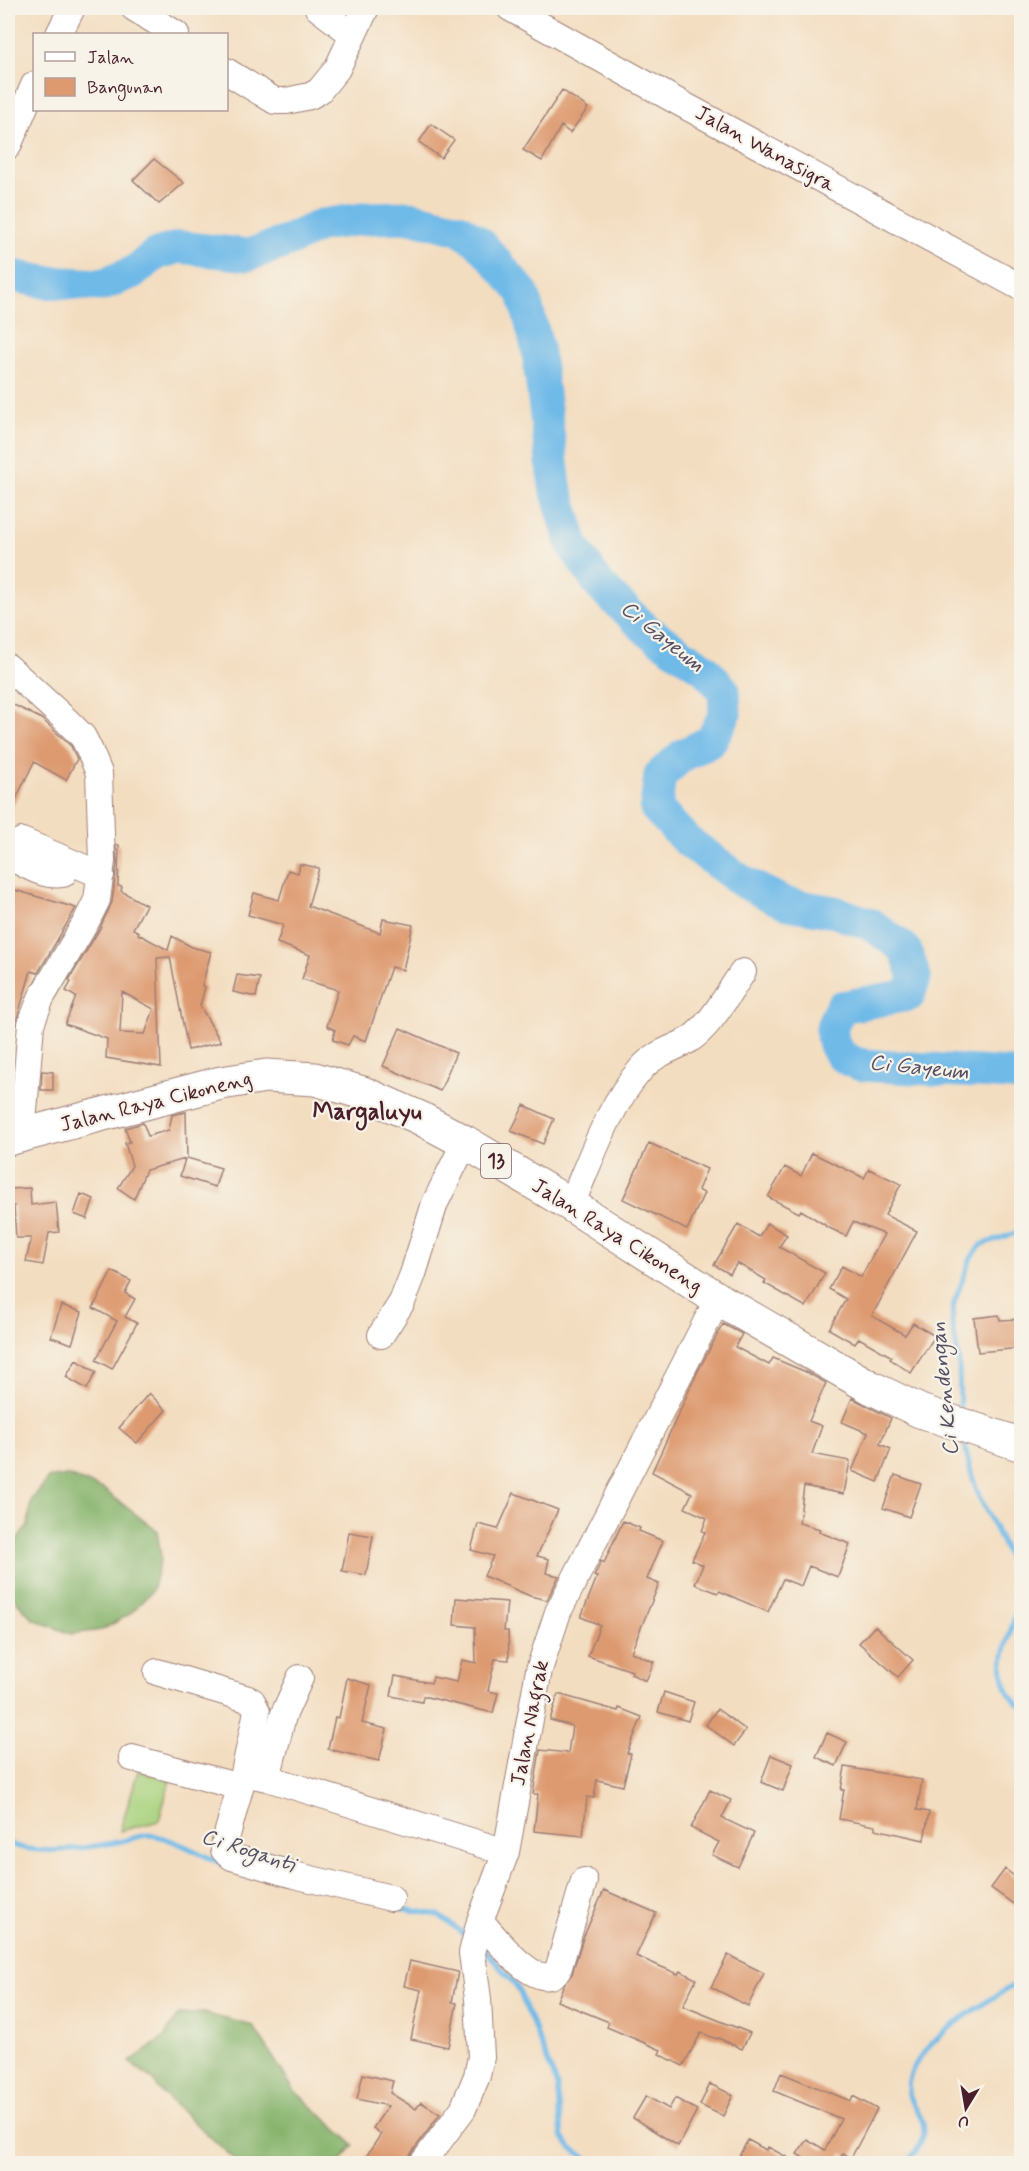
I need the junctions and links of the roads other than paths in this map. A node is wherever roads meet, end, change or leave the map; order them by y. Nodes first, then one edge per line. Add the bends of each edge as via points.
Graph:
1 (72, 8) edge
2 (134, 8) edge
3 (318, 8) edge
4 (366, 8) edge
5 (510, 8) edge
6 (60, 33) edge
7 (174, 33) edge
8 (352, 35) junction
9 (228, 72) edge
10 (33, 87) edge
11 (8, 146) edge
12 (1022, 288) edge
13 (8, 667) edge
14 (70, 862) dead end
15 (101, 875) junction
16 (742, 972) dead end
17 (15, 1137) edge
18 (465, 1142) junction
19 (571, 1205) junction
20 (718, 1299) junction
21 (381, 1335) dead end
22 (1022, 1445) edge
23 (157, 1672) dead end
24 (300, 1678) dead end
25 (257, 1712) junction
26 (283, 1716) junction
27 (132, 1758) dead end
28 (250, 1779) junction
29 (506, 1852) junction
30 (584, 1881) dead end
31 (391, 1898) dead end
32 (480, 1921) junction
33 (422, 2163) edge

1 - 6 street
2 - 7 street
3 - 8 street
4 - 8 street
5 - 12 street, Jalan Wanasigra
8 - 9 street via 337,69 310,96 274,101
10 - 11 street
13 - 15 street via 83,737 89,749 99,773
14 - 15 street
15 - 17 street via 97,900 34,1012
16 - 19 street via 706,1025 644,1065 625,1088
17 - 18 highway, Jalan Raya Cikoneng / 13 via 221,1083 266,1076 315,1079 363,1093
18 - 19 highway, Jalan Raya Cikoneng / 13
18 - 21 street via 435,1203 402,1302
19 - 20 highway, Jalan Raya Cikoneng / 13
20 - 22 highway, Jalan Raya Cikoneng / 13 via 870,1387 941,1419
20 - 29 street, Jalan Nagrak via 558,1612 538,1670
23 - 25 street via 248,1699
24 - 26 street
25 - 26 street
25 - 28 street
26 - 28 street
27 - 28 street
28 - 29 street
28 - 31 street via 224,1846 227,1854
29 - 32 street, Jalan Nagrak
30 - 32 street via 558,1970 551,1977 532,1973
32 - 33 street, Jalan Nagrak via 472,1953 480,2034 477,2076 463,2109

